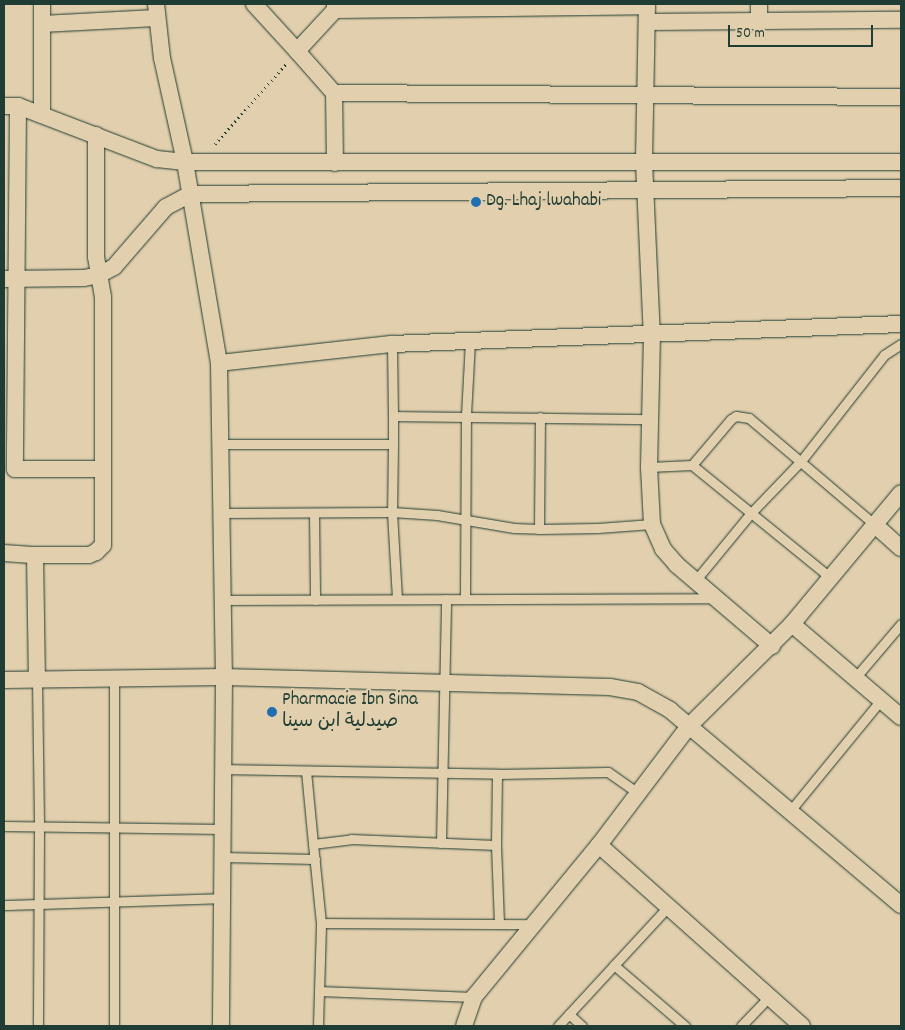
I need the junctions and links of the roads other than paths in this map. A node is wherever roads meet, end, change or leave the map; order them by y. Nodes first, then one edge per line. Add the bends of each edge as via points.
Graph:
1 (42, 4) edge
2 (254, 4) edge
3 (759, 4) edge
4 (335, 7) edge
5 (420, 7) edge
6 (156, 11) edge
7 (647, 11) edge
8 (901, 20) edge
9 (759, 22) junction
10 (42, 24) junction
11 (297, 51) junction
12 (334, 93) junction
13 (646, 95) junction
14 (901, 96) edge
15 (11, 106) edge
16 (42, 115) junction
17 (96, 135) junction
18 (192, 162) junction
19 (644, 162) junction
20 (901, 162) edge
21 (334, 163) junction
22 (645, 188) junction
23 (901, 188) edge
24 (190, 194) junction
25 (99, 275) junction
26 (10, 278) edge
27 (901, 324) edge
28 (652, 335) junction
29 (470, 342) junction
30 (392, 344) junction
31 (901, 344) edge
32 (219, 363) junction
33 (466, 415) junction
34 (393, 416) junction
35 (540, 417) junction
36 (650, 419) junction
37 (220, 444) junction
38 (393, 444) junction
39 (801, 461) junction
40 (692, 465) junction
41 (649, 467) junction
42 (9, 469) edge
43 (103, 469) junction
44 (901, 493) edge
45 (392, 512) junction
46 (221, 513) junction
47 (314, 513) junction
48 (750, 514) junction
49 (466, 519) junction
50 (652, 524) junction
51 (874, 524) junction
52 (539, 529) junction
53 (901, 548) edge
54 (4, 554) edge
55 (35, 555) junction
56 (830, 578) junction
57 (695, 581) junction
58 (465, 598) junction
59 (716, 598) junction
60 (397, 599) junction
61 (446, 599) junction
62 (223, 600) junction
63 (315, 600) junction
64 (792, 624) junction
65 (901, 624) edge
66 (772, 646) junction
67 (114, 677) junction
68 (224, 677) junction
69 (855, 678) junction
70 (4, 680) edge
71 (37, 680) junction
72 (445, 682) junction
73 (881, 700) junction
74 (901, 717) edge
75 (689, 726) junction
76 (224, 769) junction
77 (306, 771) junction
78 (444, 773) junction
79 (497, 774) junction
80 (638, 793) junction
81 (790, 811) junction
82 (4, 826) edge
83 (39, 827) junction
84 (112, 827) junction
85 (223, 829) junction
86 (441, 843) junction
87 (313, 844) junction
88 (496, 845) junction
89 (599, 845) junction
90 (223, 857) junction
91 (314, 859) junction
92 (222, 898) junction
93 (115, 901) junction
94 (39, 904) junction
95 (4, 905) edge
96 (901, 905) edge
97 (668, 907) junction
98 (321, 923) junction
99 (499, 924) junction
100 (533, 924) junction
101 (614, 965) junction
102 (319, 991) junction
103 (474, 997) junction
104 (769, 997) junction
105 (569, 1014) junction
106 (38, 1026) edge
107 (114, 1026) edge
108 (221, 1026) edge
109 (318, 1026) edge
110 (464, 1026) edge
111 (558, 1026) edge
112 (582, 1026) edge
113 (685, 1026) edge
114 (741, 1026) edge
115 (802, 1026) edge

1 - 10 street
2 - 11 street
3 - 9 street
4 - 5 street
4 - 11 street
5 - 7 street
6 - 10 street
6 - 18 street via 171,109
7 - 9 street
7 - 13 street
8 - 9 street
10 - 16 street
11 - 12 street
12 - 13 street
12 - 21 street
13 - 14 street
13 - 19 street
15 - 16 street
15 - 26 street
16 - 17 street
17 - 18 street via 157,158
17 - 25 street via 96,257
18 - 21 street
18 - 24 street
19 - 20 street
19 - 21 street
19 - 22 street
22 - 23 street
22 - 24 street
22 - 28 street
24 - 25 street via 166,207 114,266
24 - 32 street
25 - 26 street
25 - 43 street via 103,297
26 - 42 street
27 - 28 street via 750,328
28 - 29 street
28 - 36 street
29 - 30 street
29 - 33 lane
30 - 32 street
30 - 34 lane
31 - 39 lane via 884,355
32 - 37 street
33 - 34 lane
33 - 35 lane
33 - 49 lane
34 - 38 lane
35 - 36 lane
35 - 52 lane
36 - 41 street
37 - 38 lane
37 - 46 street
38 - 45 lane
39 - 40 lane via 752,419 736,416
39 - 48 lane
39 - 51 lane
40 - 41 lane
40 - 48 lane
41 - 50 street
42 - 43 street
43 - 55 street via 102,545 89,555
44 - 51 street
45 - 47 lane
45 - 49 lane
45 - 60 lane
46 - 47 lane
46 - 62 street
47 - 63 lane
48 - 56 lane
48 - 57 lane
49 - 52 lane
49 - 58 lane
50 - 52 lane
50 - 57 street via 663,549
51 - 53 street
51 - 56 street
54 - 55 street
55 - 71 street
56 - 64 street
57 - 59 street
58 - 59 lane
58 - 61 lane
59 - 66 street
60 - 61 lane
60 - 63 lane
61 - 72 lane
62 - 63 lane
62 - 68 street
64 - 66 street
64 - 69 street
65 - 69 lane
66 - 75 street
67 - 68 street
67 - 71 street
67 - 84 lane
68 - 72 street
68 - 76 street
69 - 73 street
70 - 71 street
71 - 83 lane
72 - 75 street via 610,687 638,692 670,710
72 - 78 lane
73 - 74 street
73 - 81 lane
75 - 80 street
75 - 81 street
76 - 77 lane
76 - 85 street
77 - 78 lane
77 - 87 lane
78 - 79 lane
78 - 86 lane
79 - 80 lane via 608,772
79 - 88 lane
80 - 89 street
81 - 96 street
82 - 83 lane
83 - 84 lane
83 - 94 lane
84 - 85 lane
84 - 93 lane
85 - 90 street
86 - 87 lane via 351,839
86 - 88 lane
87 - 91 lane
88 - 99 lane
89 - 97 street
89 - 100 street
90 - 91 lane
90 - 92 street
91 - 98 lane
92 - 93 lane
92 - 108 street
93 - 94 lane
93 - 107 lane
94 - 95 lane
94 - 106 lane
97 - 101 lane
97 - 104 street
98 - 99 lane
98 - 102 lane
99 - 100 lane
100 - 103 street
101 - 105 lane
101 - 113 lane
102 - 103 lane
102 - 109 lane
103 - 110 street
104 - 114 lane
104 - 115 street
105 - 111 lane
105 - 112 lane

